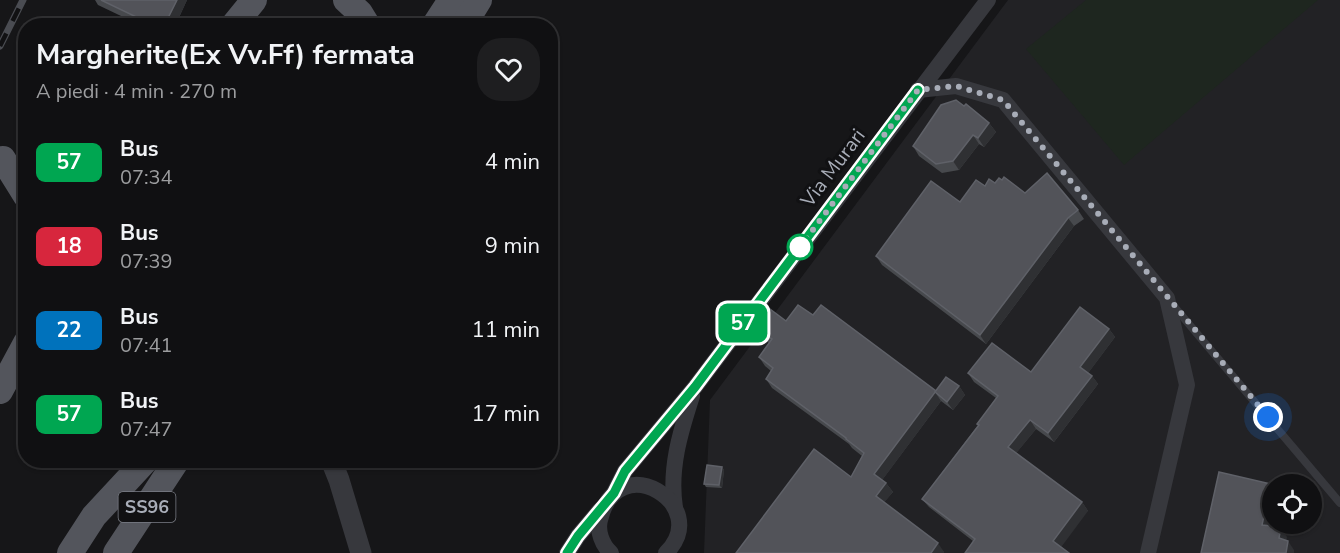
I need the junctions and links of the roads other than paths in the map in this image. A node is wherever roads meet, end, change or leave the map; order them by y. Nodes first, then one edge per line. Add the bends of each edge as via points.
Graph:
1 (254, 0) edge
2 (346, 0) edge
3 (451, 0) edge
4 (479, 0) edge
5 (988, 0) edge
6 (239, 18) edge
7 (363, 18) edge
8 (439, 18) edge
9 (467, 18) edge
10 (918, 90) junction
11 (1167, 298) junction
12 (18, 356) edge
13 (695, 387) junction
14 (0, 391) edge
15 (139, 468) edge
16 (142, 468) edge
17 (172, 468) edge
18 (334, 468) edge
19 (614, 493) junction
20 (1340, 503) edge
21 (603, 507) junction
22 (675, 509) junction
23 (678, 532) junction
24 (70, 553) edge
25 (88, 553) edge
26 (116, 553) edge
27 (362, 553) edge
28 (567, 553) edge
29 (611, 553) edge
30 (666, 553) edge
31 (676, 553) edge
32 (1148, 553) edge

1 - 6 main road
2 - 7 main road
3 - 8 main road
4 - 9 main road
5 - 10 street, Via Murari
10 - 11 street via 956,86 1003,100
10 - 13 street, Via Murari
11 - 20 lane
11 - 32 street via 1187,385
12 - 14 main road
13 - 19 street, Via Murari via 625,471
13 - 22 street, Via Murari via 676,444
15 - 24 main road via 94,516
16 - 25 main road, SS96
17 - 26 main road, SS96
18 - 27 street
19 - 21 street, Via Murari
19 - 22 street via 635,485 647,486 667,497
21 - 28 street, Via Murari
21 - 29 street via 598,525
22 - 23 street, Via Murari
23 - 30 street
23 - 31 street, Via Murari

